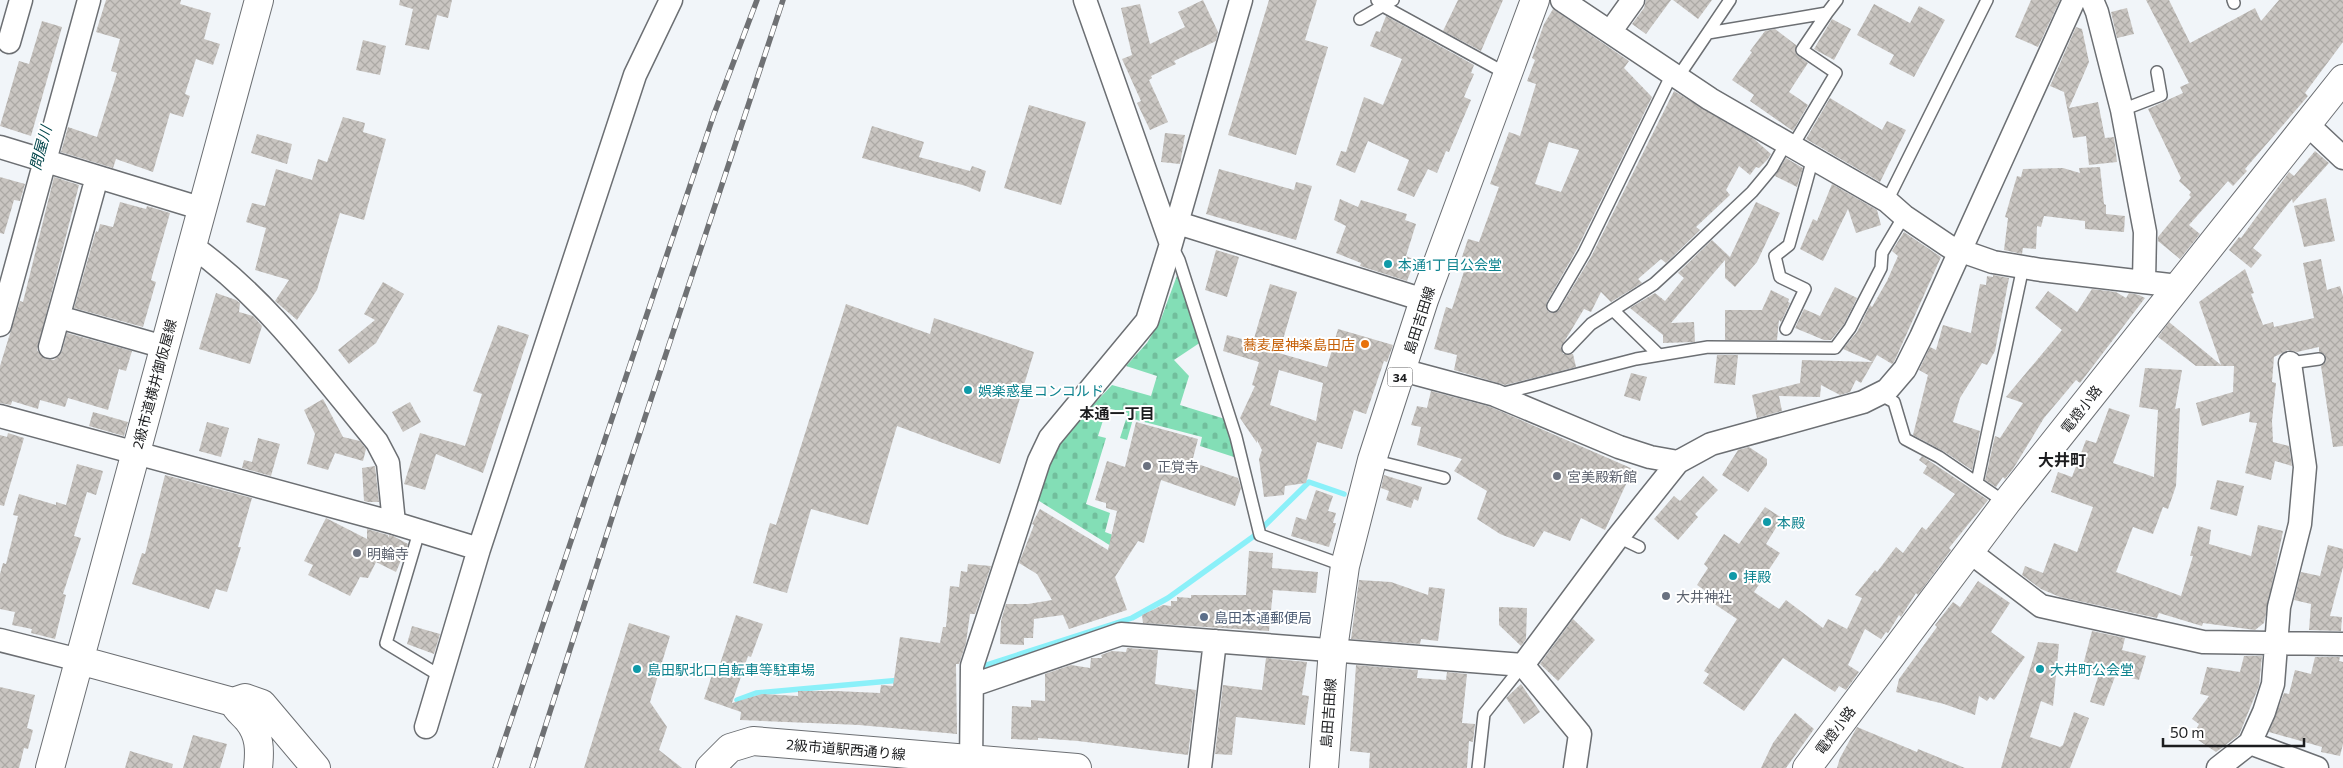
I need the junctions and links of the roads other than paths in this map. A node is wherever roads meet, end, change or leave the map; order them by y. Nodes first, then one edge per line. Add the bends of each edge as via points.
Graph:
1 (21, 0) edge
2 (89, 0) edge
3 (1085, 0) edge
4 (1241, 0) edge
5 (1535, 0) edge
6 (1562, 0) edge
7 (1634, 0) edge
8 (1730, 0) edge
9 (1837, 0) edge
10 (1987, 0) edge
11 (2074, 0) edge
12 (2092, 0) edge
13 (256, 1) edge
14 (665, 2) edge
15 (1384, 2) edge
16 (1827, 13) junction
17 (1360, 19) dead end
18 (1610, 32) junction
19 (1708, 33) junction
20 (9, 42) dead end
21 (2157, 72) dead end
22 (1507, 74) junction
23 (1675, 76) junction
24 (2343, 79) edge
25 (2122, 110) junction
26 (2307, 124) junction
27 (1789, 145) junction
28 (0, 147) edge
29 (1813, 158) junction
30 (2343, 158) edge
31 (45, 162) junction
32 (96, 177) junction
33 (1887, 201) junction
34 (203, 209) junction
35 (1904, 216) junction
36 (1174, 234) junction
37 (192, 246) junction
38 (1959, 250) junction
39 (2023, 267) junction
40 (2144, 282) junction
41 (2178, 286) junction
42 (1424, 300) junction
43 (1553, 306) dead end
44 (1613, 310) junction
45 (59, 317) junction
46 (0, 325) edge
47 (1786, 329) dead end
48 (50, 347) dead end
49 (164, 347) junction
50 (1568, 348) dead end
51 (1659, 355) junction
52 (2319, 359) dead end
53 (2290, 363) joint
54 (1402, 370) junction
55 (1881, 394) dead end
56 (1495, 395) junction
57 (0, 416) edge
58 (135, 452) junction
59 (1372, 460) junction
60 (1678, 462) junction
61 (1444, 478) dead end
62 (1977, 482) junction
63 (2006, 503) junction
64 (394, 523) junction
65 (419, 532) junction
66 (1618, 537) junction
67 (1639, 547) dead end
68 (479, 549) junction
69 (1970, 552) junction
70 (1345, 566) junction
71 (0, 640) edge
72 (1215, 641) junction
73 (2277, 642) junction
74 (2343, 644) edge
75 (1333, 649) junction
76 (79, 660) junction
77 (1523, 665) junction
78 (442, 677) junction
79 (972, 685) junction
80 (233, 702) junction
81 (426, 727) dead end
82 (2250, 743) junction
83 (972, 764) edge
84 (711, 767) edge
85 (50, 768) edge
86 (258, 768) edge
87 (316, 768) edge
88 (1078, 768) edge
89 (1200, 768) edge
90 (1324, 768) edge
91 (1478, 768) edge
92 (1575, 768) edge
93 (1807, 768) edge
94 (2218, 768) edge
95 (2317, 768) edge

1 - 20 street
2 - 31 street
3 - 36 street
4 - 36 street
5 - 22 street, 島田吉田線 / 34
6 - 18 street
7 - 18 street
8 - 19 lane
9 - 16 lane
10 - 33 lane
11 - 38 street
12 - 25 street
13 - 34 street, 2級市道横井御仮屋線
14 - 68 street via 635,75
15 - 17 lane
15 - 22 lane
16 - 19 lane
16 - 27 lane via 1802,50 1836,73
18 - 23 street
19 - 23 lane
21 - 25 lane via 2161,95
22 - 42 street, 島田吉田線 / 34
23 - 27 street
23 - 43 lane via 1584,253
24 - 26 street, 電燈小路
25 - 40 street via 2145,232
26 - 30 street
26 - 41 street, 電燈小路
27 - 29 street
27 - 44 lane via 1752,192 1654,284
28 - 31 street
29 - 33 street
29 - 47 lane via 1789,244 1775,256 1780,277 1805,289
31 - 32 street
31 - 46 street
32 - 34 street
32 - 45 street
33 - 35 street
34 - 37 street, 2級市道横井御仮屋線
35 - 38 street
35 - 51 lane via 1882,253 1881,268 1850,328 1835,348 1708,347
36 - 42 street
36 - 70 lane via 1179,260 1236,437 1258,531
36 - 79 street via 1147,321 1050,438 1039,461 972,666
37 - 49 street, 2級市道横井御仮屋線
37 - 64 street via 219,265 262,305 377,442 388,463
38 - 39 street via 1993,262
38 - 60 street via 1905,369 1887,390 1863,402 1711,444
39 - 40 street
39 - 62 lane
40 - 41 street
41 - 63 street, 電燈小路
42 - 54 street, 島田吉田線 / 34
44 - 50 lane via 1591,324
44 - 51 lane
45 - 48 street
45 - 49 street
49 - 58 street, 2級市道横井御仮屋線
51 - 56 lane
52 - 53 lane
53 - 73 street via 2305,467 2300,524 2279,607
54 - 56 street
54 - 59 street, 島田吉田線 / 34
55 - 62 lane via 1894,402 1905,439 1939,456
56 - 60 street via 1619,448 1650,458
57 - 58 street
58 - 64 street
58 - 76 street, 2級市道横井御仮屋線
59 - 61 lane
59 - 70 street, 島田吉田線 / 34
60 - 66 street
62 - 63 lane
63 - 69 street, 電燈小路
64 - 65 street
65 - 68 street
65 - 78 lane via 386,643
66 - 67 lane
66 - 77 street
68 - 78 street
69 - 73 street via 2042,606 2203,642
69 - 93 street, 電燈小路
70 - 75 street, 島田吉田線 / 34
71 - 76 street
72 - 75 street
72 - 79 street via 1122,634
72 - 89 street
73 - 74 street
73 - 82 street via 2273,684
75 - 77 street
75 - 90 street, 島田吉田線 / 34
76 - 80 street
76 - 85 street, 2級市道横井御仮屋線
77 - 91 lane via 1484,714
77 - 92 street via 1580,734
78 - 81 street
79 - 83 street
80 - 86 street via 257,734
80 - 87 street via 244,698 262,704
82 - 94 street
82 - 95 street
83 - 84 street, 2級市道駅西通り線 via 753,740 730,748
83 - 88 street, 2級市道駅西通り線

